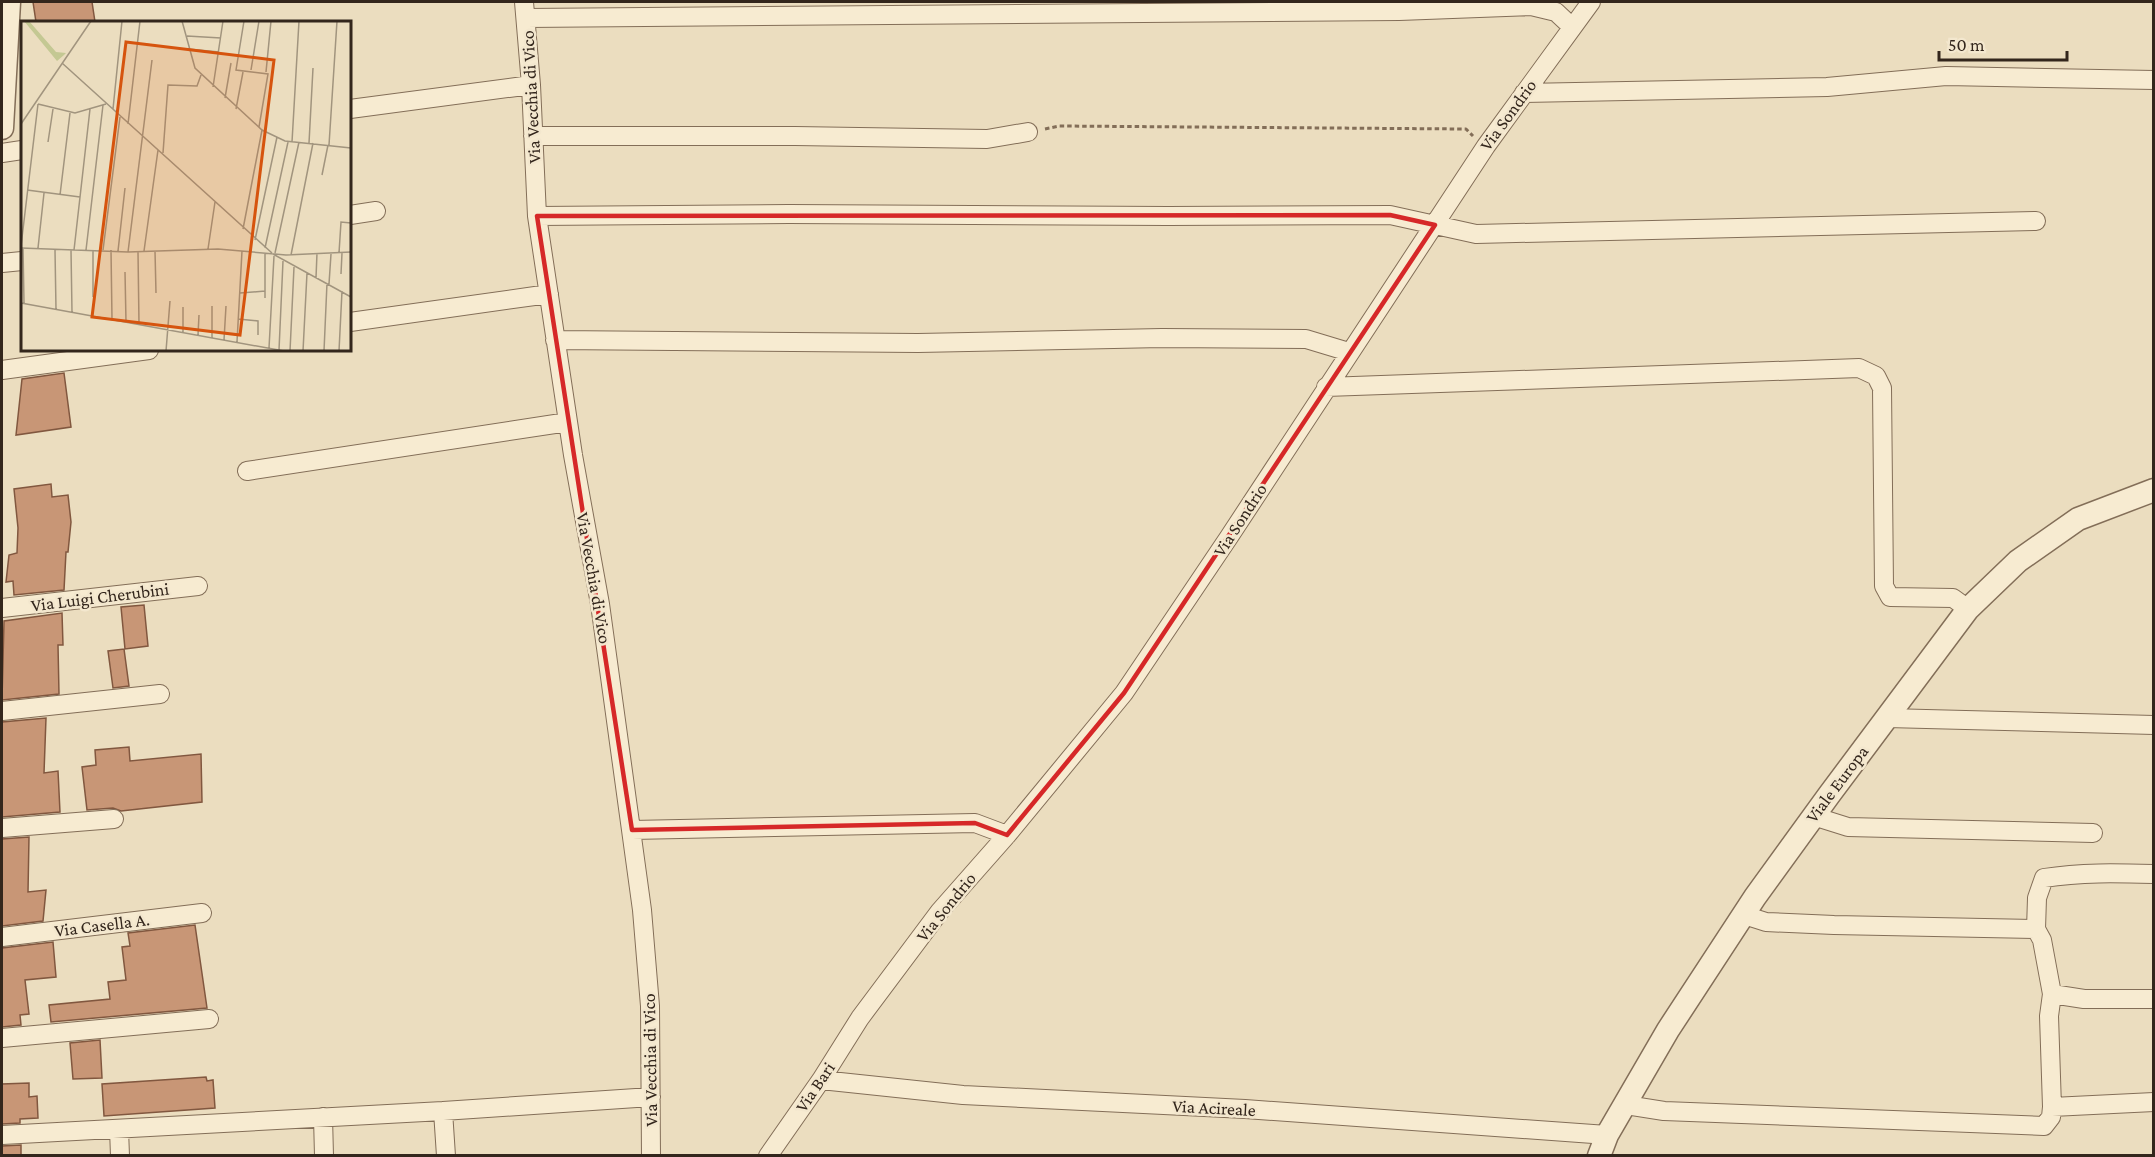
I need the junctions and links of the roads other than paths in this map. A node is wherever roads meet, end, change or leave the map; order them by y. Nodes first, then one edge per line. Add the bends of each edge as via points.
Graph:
1 (9, 2) edge
2 (1591, 2) edge
3 (525, 10) edge
4 (1572, 27) junction
5 (2154, 80) edge
6 (531, 85) junction
7 (1524, 93) junction
8 (351, 109) edge
9 (2, 128) edge
10 (1028, 132) road end
11 (532, 136) junction
12 (21, 150) edge
13 (2, 153) edge
14 (376, 211) dead end
15 (351, 215) edge
16 (537, 216) junction
17 (2036, 220) dead end
18 (1435, 225) junction
19 (21, 261) edge
20 (2, 264) edge
21 (549, 294) junction
22 (351, 322) edge
23 (555, 340) junction
24 (142, 351) edge
25 (1349, 352) junction
26 (2, 370) edge
27 (1326, 387) junction
28 (568, 423) junction
29 (247, 471) dead end
30 (2154, 490) edge
31 (198, 586) dead end
32 (2, 608) edge
33 (1968, 609) junction
34 (160, 694) dead end
35 (2, 711) edge
36 (1887, 718) junction
37 (2154, 725) edge
38 (1813, 816) junction
39 (114, 819) dead end
40 (2, 828) edge
41 (632, 830) junction
42 (2093, 832) dead end
43 (1007, 835) junction
44 (2154, 874) edge
45 (202, 913) dead end
46 (1744, 915) junction
47 (2036, 929) junction
48 (2, 937) edge
49 (2052, 994) junction
50 (2154, 999) edge
51 (860, 1018) joint
52 (209, 1019) dead end
53 (2, 1038) edge
54 (821, 1080) junction
55 (651, 1097) junction
56 (2154, 1102) edge
57 (1626, 1105) junction
58 (2052, 1107) junction
59 (443, 1111) junction
60 (323, 1117) junction
61 (119, 1129) junction
62 (2, 1135) edge
63 (1603, 1145) edge
64 (120, 1155) edge
65 (324, 1155) edge
66 (446, 1155) edge
67 (651, 1155) edge
68 (768, 1155) edge

1 - 9 street
2 - 4 street, Via Sondrio
3 - 4 street via 1387,11 1531,6 1556,12
3 - 6 street, Via Vecchia di Vico
4 - 7 street, Via Sondrio
5 - 7 street via 1946,75 1827,87
6 - 8 street
6 - 11 street, Via Vecchia di Vico
7 - 18 street, Via Sondrio
10 - 11 street via 987,139
11 - 16 street, Via Vecchia di Vico
12 - 13 street
14 - 15 street
16 - 18 street via 1390,214
16 - 21 street, Via Vecchia di Vico
17 - 18 street via 1476,234
18 - 25 street, Via Sondrio
19 - 20 street
21 - 22 street
21 - 23 street, Via Vecchia di Vico
23 - 25 street via 1306,339
23 - 28 street, Via Vecchia di Vico
24 - 26 street
25 - 27 street, Via Sondrio
27 - 33 street via 1859,368 1876,376 1882,388 1884,586 1890,597 1953,598
27 - 43 street, Via Sondrio via 1124,693
28 - 29 street
28 - 41 street, Via Vecchia di Vico via 600,603
30 - 33 street, Viale Europa via 2078,519 2018,561
31 - 32 street, Via Luigi Cherubini
33 - 36 street, Viale Europa
34 - 35 street
36 - 37 street
36 - 38 street, Viale Europa
38 - 42 street via 1848,826
38 - 46 street, Viale Europa
39 - 40 street
41 - 43 street via 975,823
41 - 55 street, Via Vecchia di Vico via 650,1006
43 - 51 street, Via Sondrio via 940,911
44 - 47 street via 2094,872 2044,878 2037,898
45 - 48 street, Via Casella A.
46 - 47 street via 1766,922
46 - 57 street, Viale Europa via 1668,1030
47 - 49 street via 2042,940
49 - 50 street via 2084,999
49 - 58 street
51 - 54 street, Via Bari
52 - 53 street
54 - 63 street, Via Acireale via 963,1095 1245,1109
54 - 68 street, Via Bari
55 - 59 street
55 - 67 street, Via Vecchia di Vico
56 - 58 street
57 - 58 street via 1664,1111 2044,1126
57 - 63 street, Viale Europa
59 - 60 street
59 - 66 street
60 - 61 street
60 - 65 street
61 - 62 street
61 - 64 street

